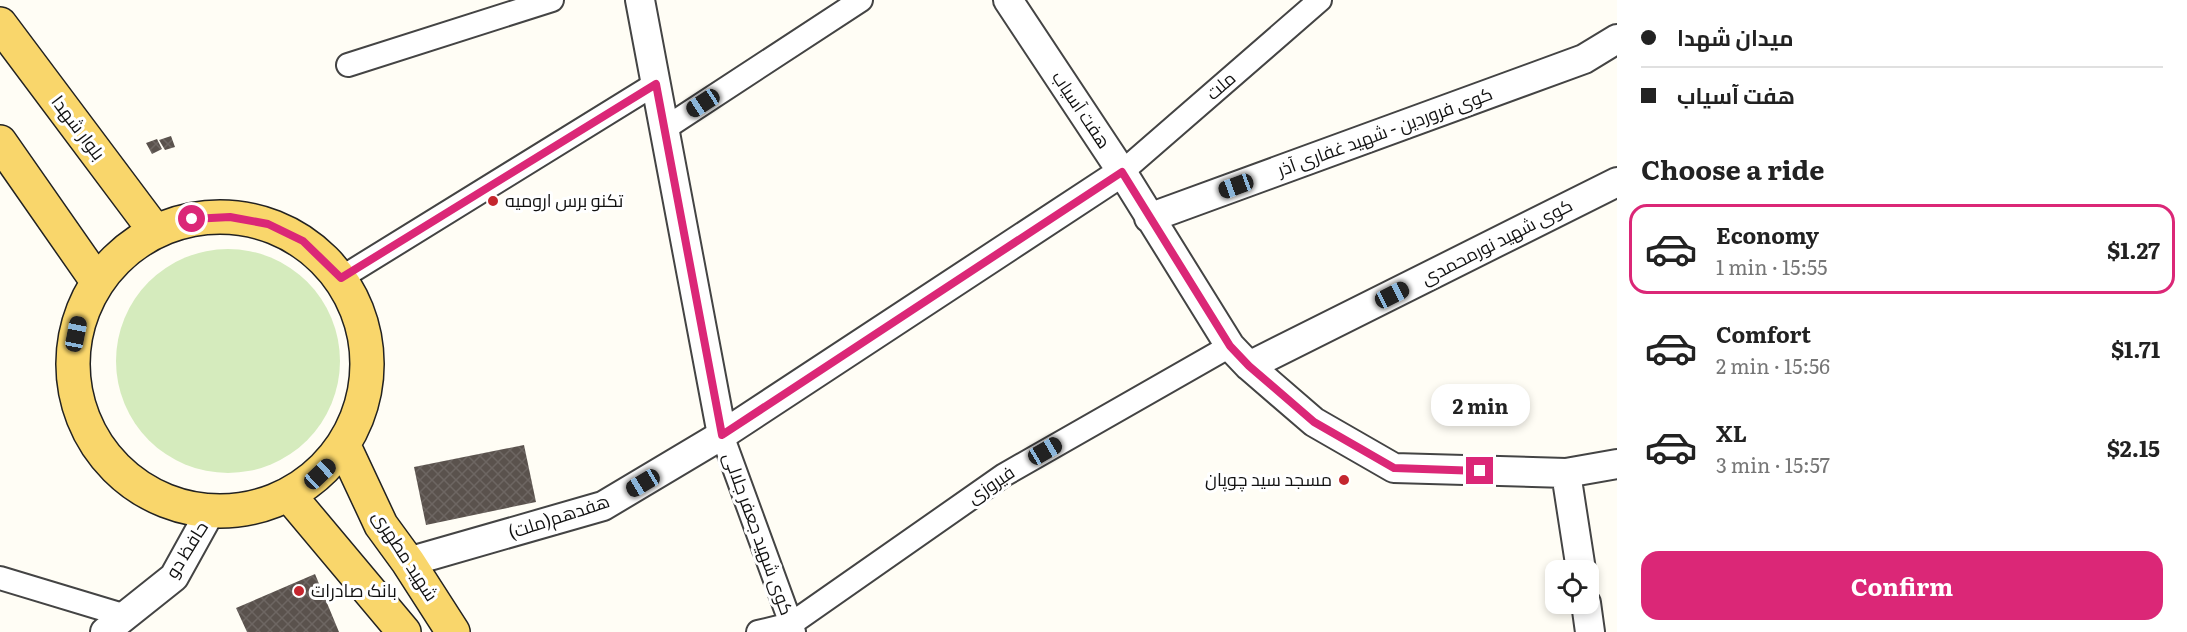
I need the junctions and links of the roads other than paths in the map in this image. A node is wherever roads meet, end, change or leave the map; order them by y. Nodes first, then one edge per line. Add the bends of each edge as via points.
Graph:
1 (552, 0) edge
2 (640, 0) edge
3 (861, 0) edge
4 (1008, 0) edge
5 (1320, 0) edge
6 (0, 24) edge
7 (1617, 39) edge
8 (348, 65) dead end
9 (656, 84) junction
10 (664, 129) junction
11 (0, 142) edge
12 (1122, 172) junction
13 (1617, 182) edge
14 (1149, 218) junction
15 (155, 231) junction
16 (341, 278) junction
17 (97, 281) junction
18 (1239, 356) junction
19 (722, 435) junction
20 (344, 446) junction
21 (1617, 464) edge
22 (1566, 473) junction
23 (289, 495) junction
24 (210, 512) junction
25 (1579, 560) edge
26 (408, 562) junction
27 (0, 578) edge
28 (1588, 614) edge
29 (115, 624) edge
30 (793, 628) edge
31 (404, 632) edge
32 (453, 632) edge
33 (758, 632) edge
34 (1590, 632) edge

1 - 8 street
2 - 9 street
3 - 10 street
4 - 12 street, هفت آسیاب
5 - 12 street, ملت
6 - 15 main road, بلوار شهدا
7 - 14 street, کوی فروردین - شهید غفاری آذر via 1584,59
9 - 10 street
9 - 16 street
10 - 19 street
11 - 17 main road
12 - 14 street, هفت آسیاب
12 - 19 street, هفدهم(ملت)
13 - 18 street, کوی شهید نورمحمدی
14 - 18 street, هفت آسیاب
15 - 16 main road via 192,219 230,217 268,224 303,241
15 - 17 main road via 123,252
16 - 20 main road via 354,298 366,335 369,373 361,411
17 - 24 main road via 80,316 72,353 75,392 87,429 108,461 137,487 172,504
18 - 22 street, هفت آسیاب via 1314,422 1394,468
18 - 30 street, فیروزی via 1004,475
19 - 26 street, هفدهم(ملت) via 603,506
19 - 30 street, کوی شهید جعفر جلالی
20 - 23 main road via 310,482
20 - 26 main road, شهید مطهری via 381,525
21 - 22 street, هفت آسیاب
22 - 25 street
23 - 24 main road via 251,509
23 - 31 main road
24 - 29 street, حافظ دو via 174,577
26 - 32 main road, شهید مطهری
27 - 29 street
28 - 34 street
30 - 33 street, فیروزی

